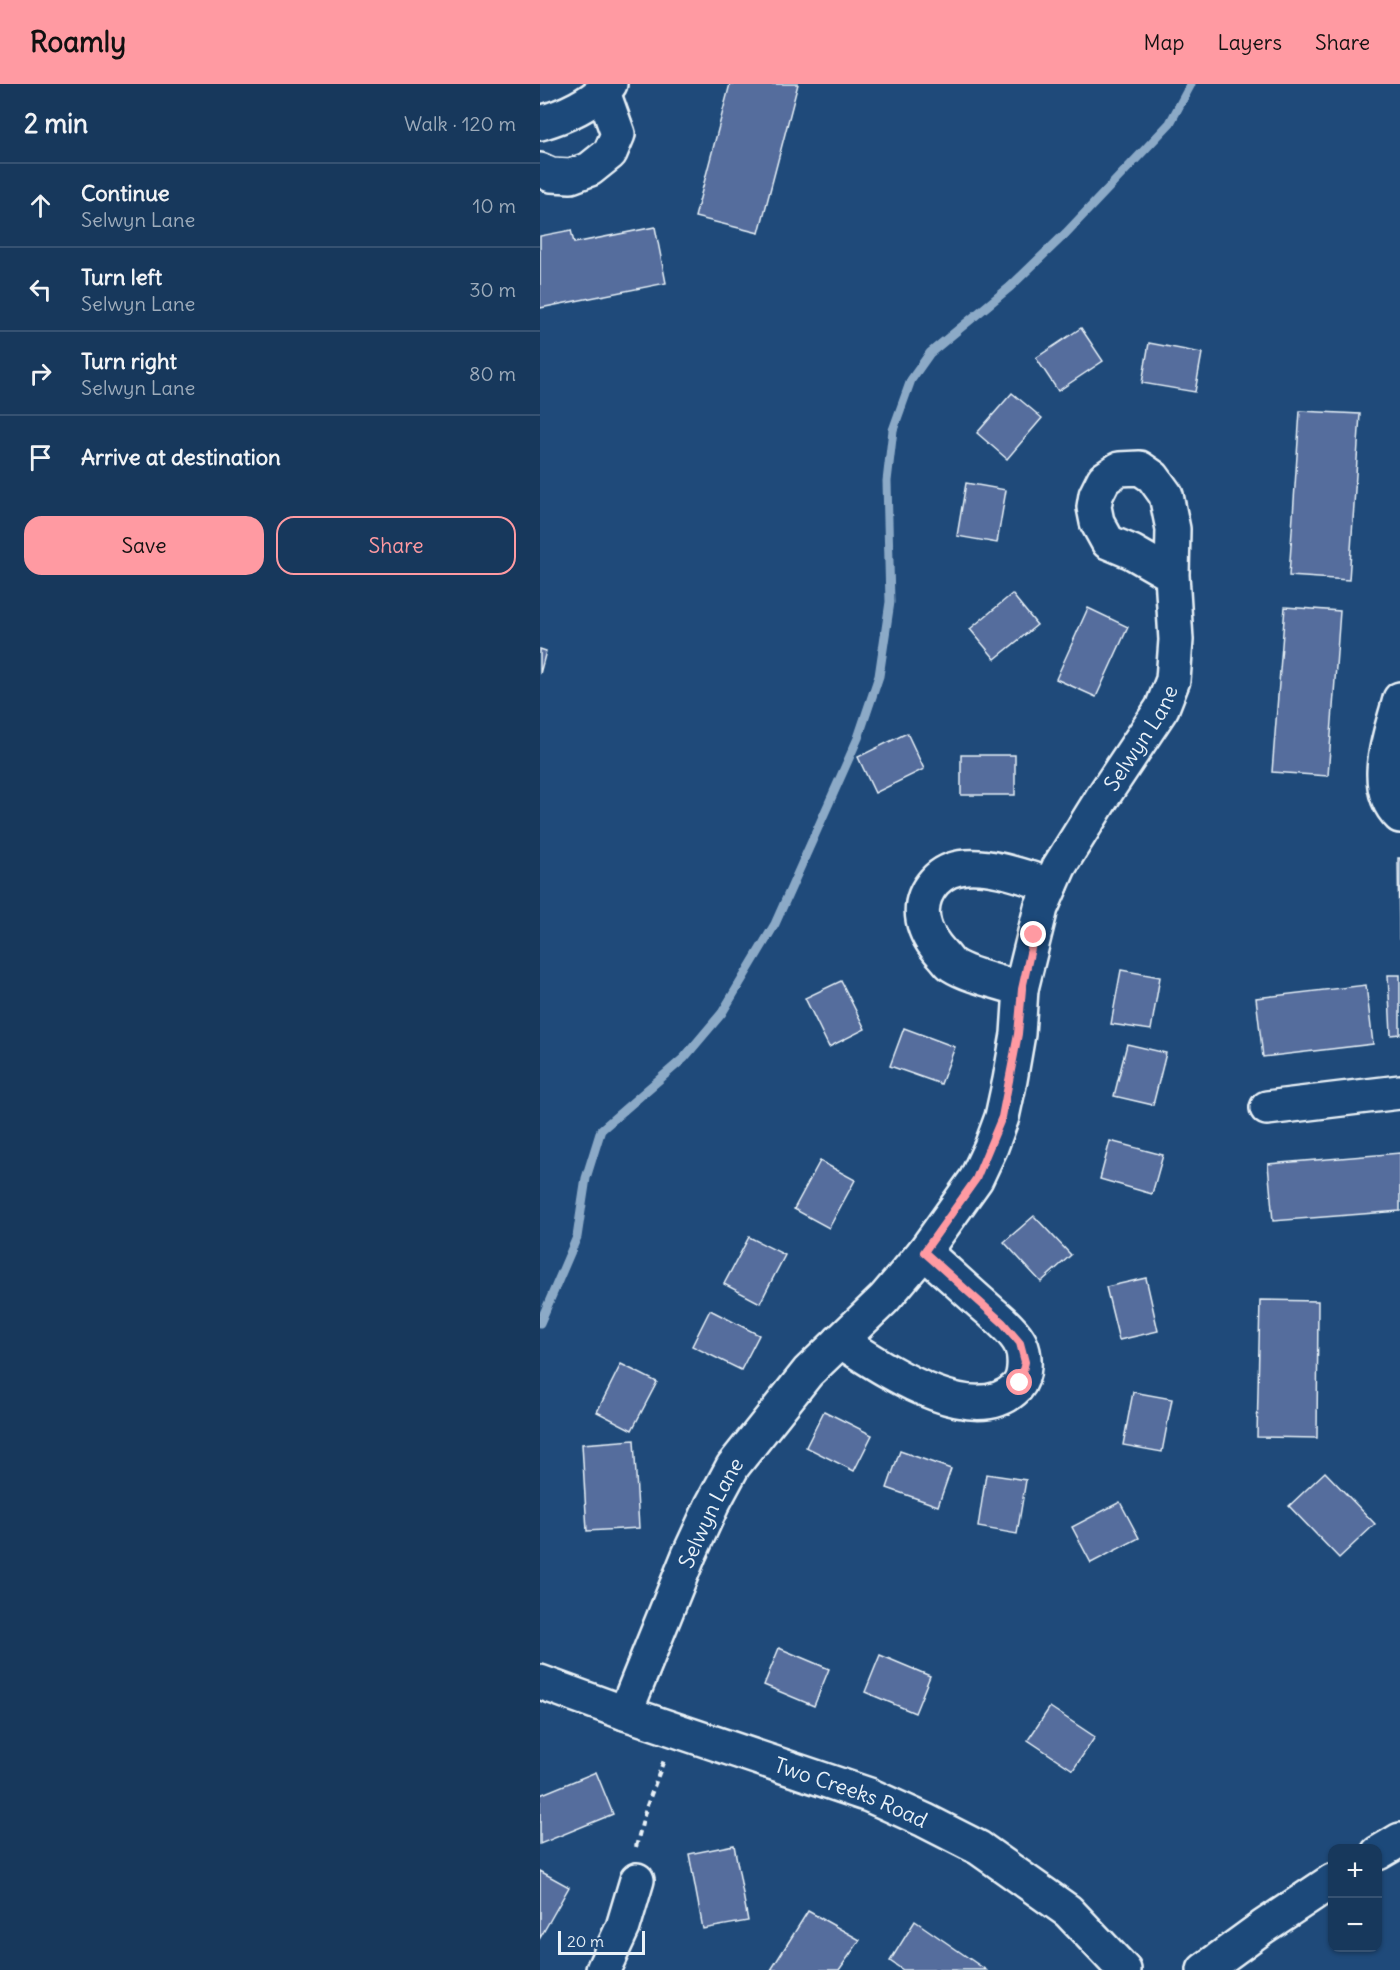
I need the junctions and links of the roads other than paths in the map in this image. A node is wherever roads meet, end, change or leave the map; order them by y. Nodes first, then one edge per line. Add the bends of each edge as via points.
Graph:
1 (607, 88) edge
2 (540, 123) edge
3 (540, 170) edge
4 (1172, 575) dead end
5 (1400, 699) edge
6 (1400, 816) edge
7 (1051, 885) junction
8 (1022, 989) junction
9 (1400, 1092) edge
10 (1267, 1108) dead end
11 (924, 1252) junction
12 (840, 1341) junction
13 (540, 1682) edge
14 (625, 1713) junction
15 (1400, 1840) edge
16 (1382, 1850) edge
17 (637, 1880) dead end
18 (1328, 1884) edge
19 (603, 1970) edge
20 (1124, 1970) edge
21 (1204, 1970) edge

1 - 2 street via 560,117
1 - 3 street via 618,134 610,153 590,169 571,176
4 - 7 street, Selwyn Lane via 1176,640 1173,680 1162,708 1102,798
5 - 6 street via 1383,782
7 - 8 street, Selwyn Lane via 1041,908
7 - 8 street via 988,868 964,867 941,874 922,901 925,930 952,965
8 - 11 street, Selwyn Lane via 1002,1117 976,1179
9 - 10 street
11 - 12 street, Selwyn Lane via 884,1299
11 - 12 street via 1020,1343 1025,1362 1020,1383 1010,1395 977,1402 957,1400 909,1382
12 - 14 street, Selwyn Lane via 808,1372 733,1466 689,1555
13 - 14 street, Two Creeks Road
14 - 20 street, Two Creeks Road via 869,1795 980,1848 1068,1911
15 - 16 street
17 - 19 street via 623,1927
18 - 21 street

